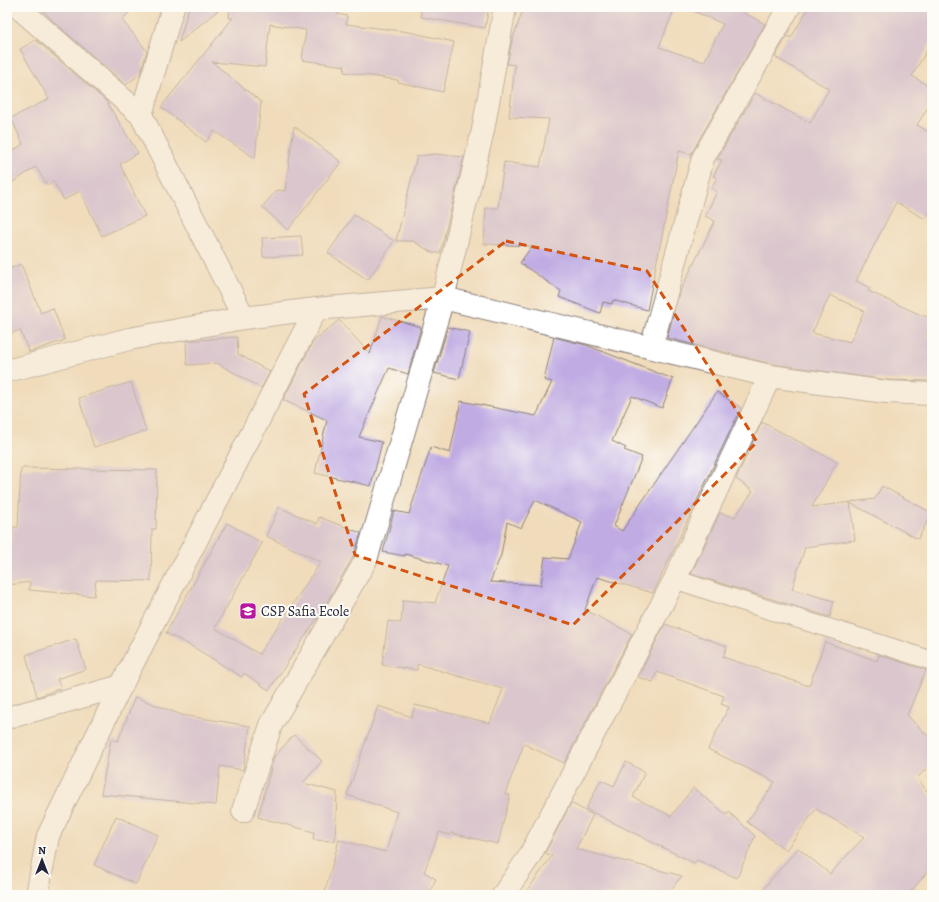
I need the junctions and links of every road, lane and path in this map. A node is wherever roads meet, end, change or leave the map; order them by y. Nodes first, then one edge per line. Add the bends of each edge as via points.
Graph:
1 (18, 7) edge
2 (173, 7) edge
3 (505, 7) edge
4 (789, 7) edge
5 (141, 115) junction
6 (443, 298) junction
7 (316, 309) junction
8 (244, 318) junction
9 (651, 348) junction
10 (7, 371) edge
11 (770, 376) junction
12 (932, 394) edge
13 (675, 579) junction
14 (932, 661) edge
15 (121, 686) junction
16 (7, 718) edge
17 (243, 811) dead end
18 (37, 895) edge
19 (503, 895) edge

1 - 5 street
2 - 5 street
3 - 6 street via 483,130
4 - 9 street via 704,158
5 - 8 street
6 - 7 street
6 - 9 street
6 - 17 street via 366,560 271,725
7 - 8 street
7 - 15 street
8 - 10 street via 129,340
9 - 11 street
11 - 12 street via 886,392
11 - 13 street
13 - 14 street
13 - 19 street via 529,857
15 - 16 street
15 - 18 street via 48,836

